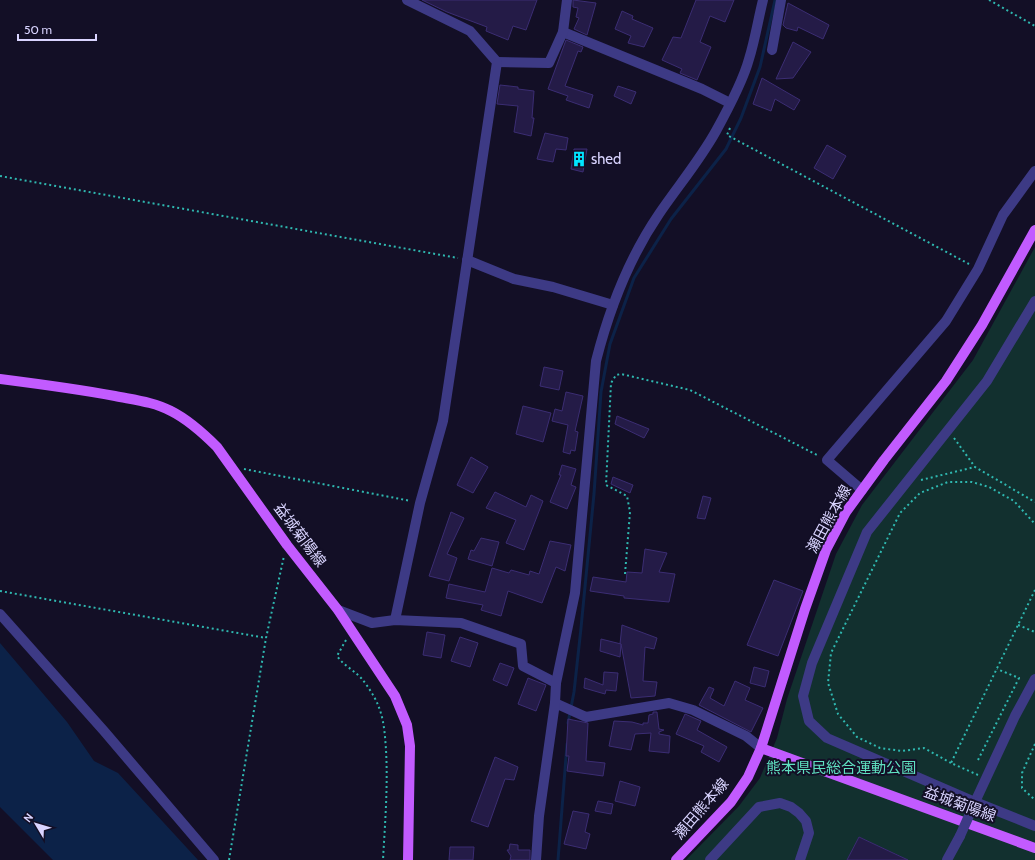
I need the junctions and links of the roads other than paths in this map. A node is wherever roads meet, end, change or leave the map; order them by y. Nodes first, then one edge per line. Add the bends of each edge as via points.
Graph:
1 (407, 0) edge
2 (567, 0) edge
3 (763, 0) edge
4 (781, 0) edge
5 (563, 32) junction
6 (772, 50) dead end
7 (497, 62) junction
8 (730, 103) junction
9 (1035, 171) edge
10 (1035, 230) edge
11 (467, 260) junction
12 (1035, 301) edge
13 (614, 305) junction
14 (0, 379) edge
15 (862, 490) junction
16 (338, 610) junction
17 (0, 614) edge
18 (395, 620) junction
19 (1035, 679) edge
20 (556, 683) junction
21 (556, 703) junction
22 (761, 748) junction
23 (975, 802) junction
24 (1035, 826) edge
25 (1035, 848) edge
26 (951, 858) edge
27 (214, 860) edge
28 (408, 860) edge
29 (536, 860) edge
30 (676, 860) edge
31 (710, 860) edge
32 (800, 860) edge

1 - 7 street via 470,31
2 - 5 street
3 - 8 street via 749,61
4 - 6 street
5 - 7 street via 549,63
5 - 8 street
7 - 11 street
8 - 13 street via 715,132 658,214 626,273
9 - 15 street via 1003,215 978,269 946,321 827,460
10 - 15 main road, 瀬田熊本線 via 982,325 946,381
11 - 13 street via 514,279 553,287
11 - 18 street via 443,420 420,503
12 - 23 street via 987,381 867,532 812,663 803,696 809,721 827,738
13 - 20 street via 605,326 596,361 575,593
14 - 16 main road, 益城菊陽線 via 77,389 151,403 176,414 203,433 232,466
15 - 22 main road, 瀬田熊本線 via 846,512 826,550
16 - 18 street via 372,623
16 - 28 main road, 益城菊陽線 via 395,696 407,725 410,746
17 - 27 street
18 - 20 street via 461,623 521,644 523,666
19 - 23 street
20 - 21 street
21 - 22 street via 586,716 669,703 693,710 746,736
21 - 29 street via 539,816
22 - 25 main road, 益城菊陽線
22 - 30 main road, 瀬田熊本線 via 748,778 731,802
23 - 24 street
23 - 26 street, bridge
31 - 32 street via 760,807 780,803 800,813 806,821 809,833

